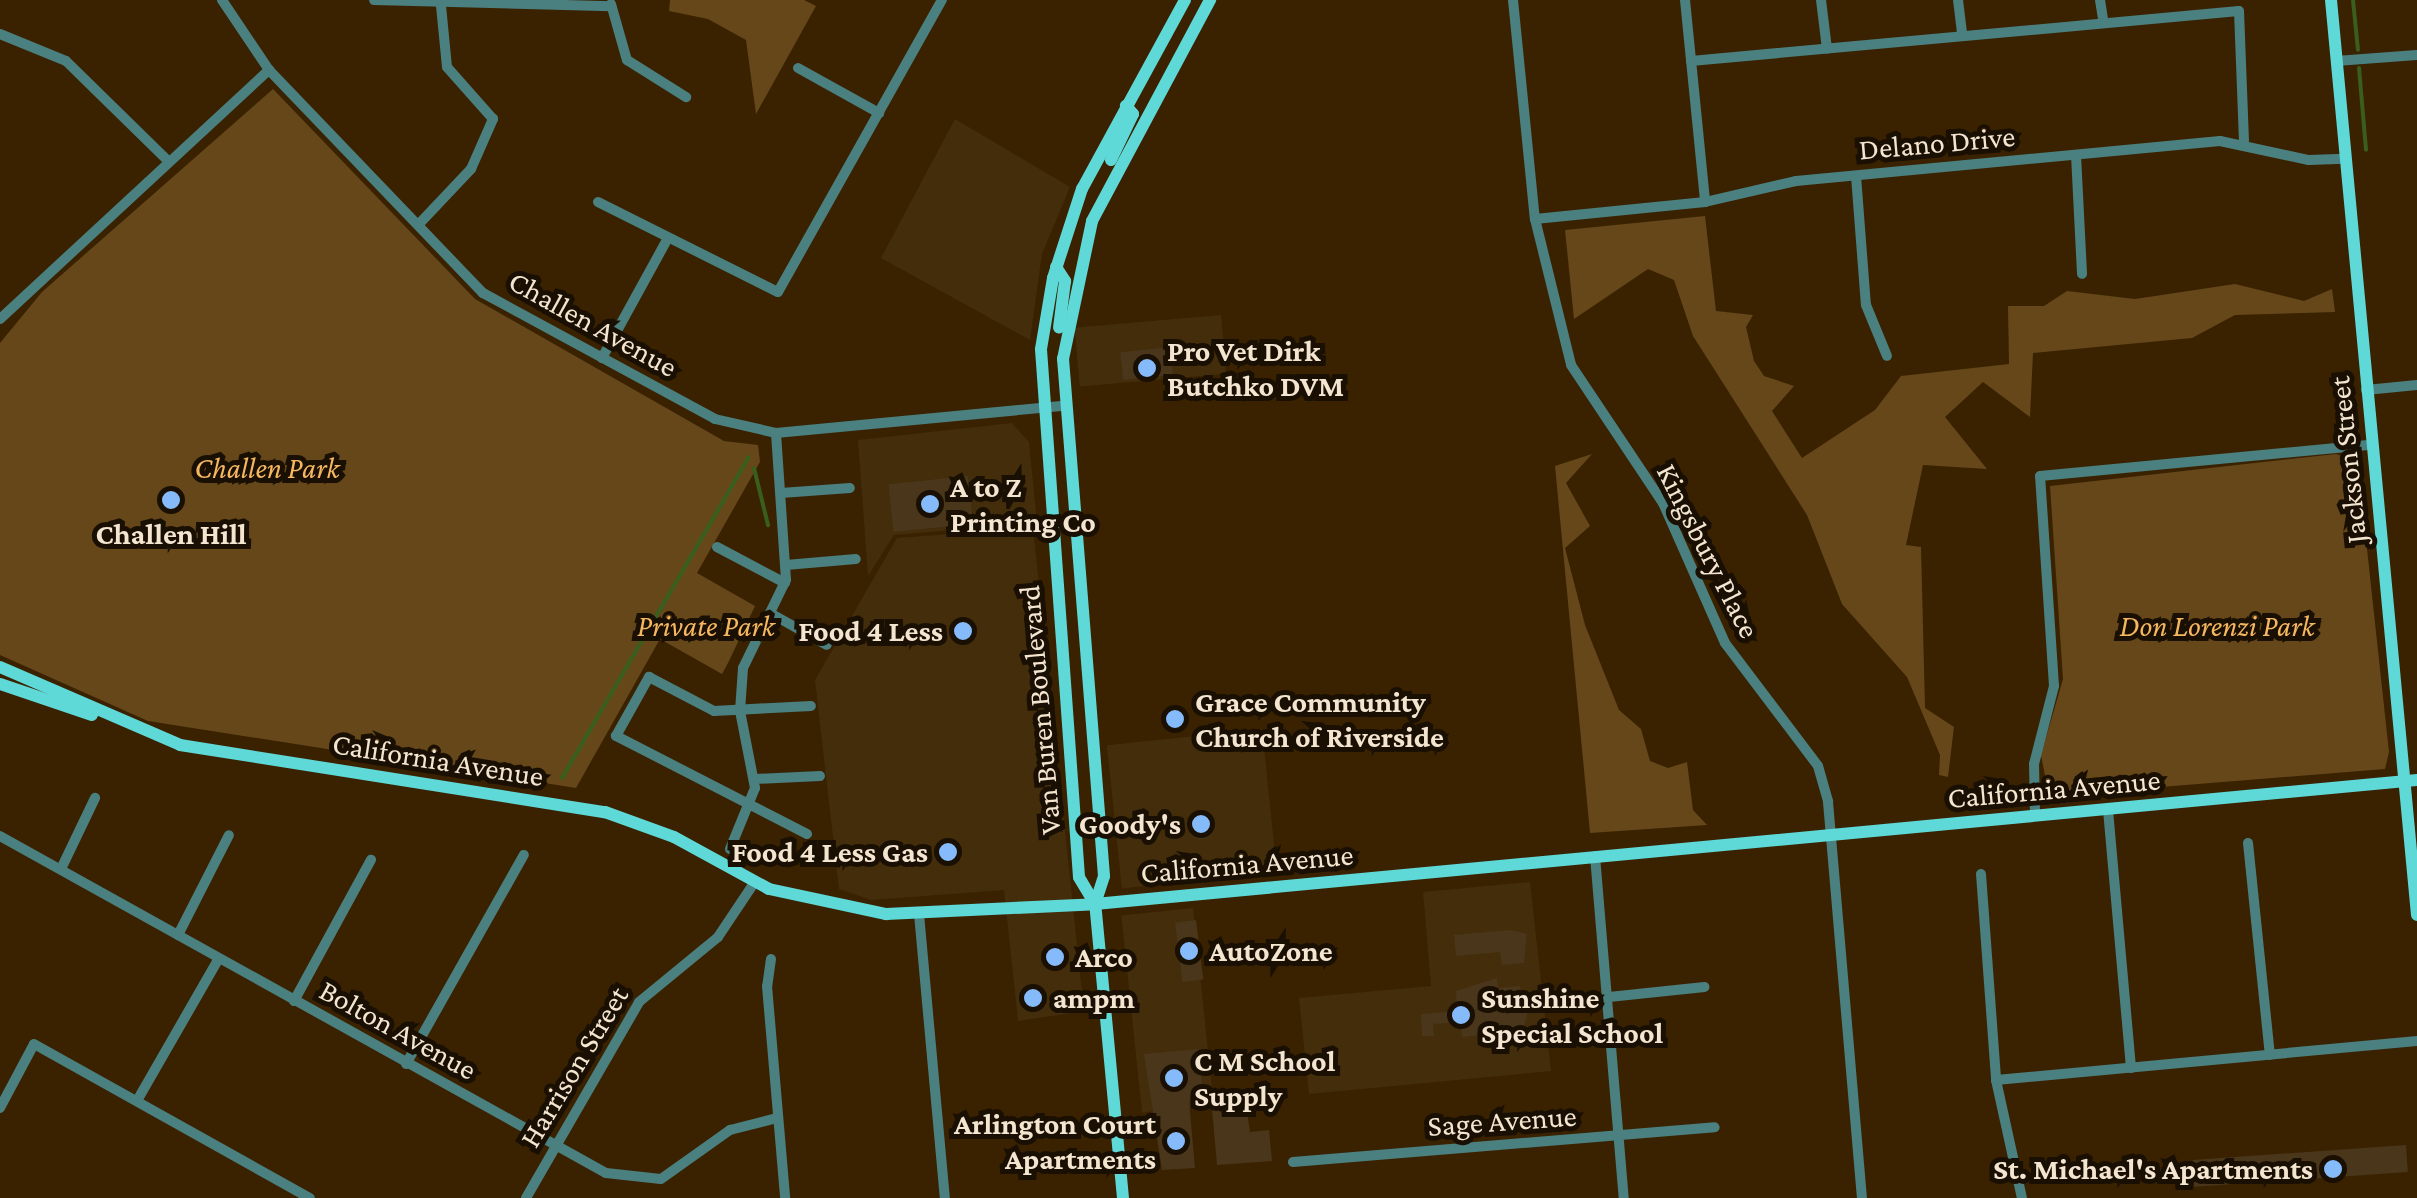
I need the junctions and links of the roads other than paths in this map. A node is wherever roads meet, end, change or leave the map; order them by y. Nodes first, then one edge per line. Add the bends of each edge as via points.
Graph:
1 (222, 0) edge
2 (374, 0) edge
3 (942, 0) edge
4 (1185, 0) edge
5 (1210, 0) edge
6 (1513, 0) edge
7 (1685, 0) edge
8 (1821, 0) edge
9 (1958, 0) edge
10 (2100, 0) edge
11 (2331, 0) edge
12 (611, 3) edge
13 (441, 6) junction
14 (2103, 20) junction
15 (1962, 33) junction
16 (0, 34) edge
17 (1827, 49) junction
18 (2417, 55) edge
19 (2336, 60) junction
20 (1691, 61) junction
21 (798, 68) dead end
22 (269, 70) junction
23 (686, 97) dead end
24 (1126, 106) junction
25 (879, 114) junction
26 (2244, 141) junction
27 (2076, 156) junction
28 (2344, 158) junction
29 (168, 161) junction
30 (1856, 176) junction
31 (1108, 186) junction
32 (598, 202) dead end
33 (1706, 202) junction
34 (1535, 219) junction
35 (419, 224) junction
36 (667, 240) junction
37 (1056, 267) junction
38 (2082, 274) dead end
39 (0, 319) edge
40 (1064, 345) junction
41 (1887, 356) dead end
42 (602, 358) junction
43 (2417, 385) edge
44 (2366, 390) junction
45 (1064, 406) junction
46 (1040, 408) junction
47 (776, 433) junction
48 (2371, 444) junction
49 (850, 488) dead end
50 (782, 493) junction
51 (717, 546) dead end
52 (856, 559) dead end
53 (786, 565) junction
54 (785, 583) junction
55 (770, 613) junction
56 (827, 645) dead end
57 (0, 667) edge
58 (0, 684) edge
59 (811, 706) dead end
60 (740, 711) junction
61 (109, 720) junction
62 (820, 776) dead end
63 (755, 780) junction
64 (2411, 780) edge
65 (96, 798) dead end
66 (750, 809) junction
67 (2108, 810) junction
68 (2035, 814) junction
69 (808, 834) dead end
70 (1830, 834) junction
71 (229, 835) dead end
72 (0, 836) edge
73 (2248, 843) dead end
74 (730, 849) dead end
75 (524, 855) dead end
76 (1595, 856) junction
77 (370, 860) dead end
78 (61, 869) junction
79 (1981, 874) dead end
80 (754, 883) junction
81 (1095, 904) junction
82 (919, 914) junction
83 (2417, 915) edge
84 (178, 935) junction
85 (772, 959) dead end
86 (218, 960) junction
87 (1704, 987) dead end
88 (1609, 997) junction
89 (294, 1001) junction
90 (2417, 1041) edge
91 (2270, 1055) junction
92 (406, 1064) junction
93 (2131, 1068) junction
94 (1996, 1080) junction
95 (138, 1100) junction
96 (0, 1108) edge
97 (777, 1118) junction
98 (1715, 1128) dead end
99 (1620, 1138) junction
100 (556, 1145) junction
101 (1293, 1162) dead end
102 (310, 1198) edge
103 (526, 1198) edge
104 (785, 1198) edge
105 (945, 1198) edge
106 (1123, 1198) edge
107 (1624, 1198) edge
108 (1862, 1198) edge
109 (2022, 1198) edge

1 - 22 street, Challen Avenue
2 - 13 street
3 - 25 street
4 - 24 main road, Van Buren Boulevard
5 - 31 main road, Van Buren Boulevard
6 - 34 street, Kingsbury Place
7 - 20 street
8 - 17 street
9 - 15 street
10 - 14 street
11 - 19 main road, Jackson Street
12 - 13 street
12 - 23 street via 627,60
13 - 35 street via 448,67 493,119 471,169
14 - 15 street
14 - 26 street via 2238,11
15 - 17 street
16 - 29 street via 66,60
17 - 20 street
18 - 19 street
19 - 28 main road, Jackson Street
20 - 33 street
21 - 25 street
22 - 29 street
22 - 35 street, Challen Avenue
24 - 31 main road via 1133,114 1109,165
24 - 37 main road, Van Buren Boulevard via 1082,189
25 - 36 street via 778,292
26 - 27 street, Delano Drive
26 - 28 street, Delano Drive via 2310,160
27 - 30 street, Delano Drive
27 - 38 street
28 - 44 main road, Jackson Street
29 - 39 street
30 - 33 street, Delano Drive via 1762,184
30 - 41 street via 1866,305
31 - 40 main road, Van Buren Boulevard via 1081,255
32 - 36 street
33 - 34 street, Delano Drive
34 - 70 street, Kingsbury Place via 1572,365 1663,503 1725,643 1818,766
35 - 42 street, Challen Avenue via 483,293
36 - 42 street
37 - 40 main road via 1066,281 1058,325
37 - 46 main road, Van Buren Boulevard
40 - 45 main road, Van Buren Boulevard
42 - 47 street, Challen Avenue via 714,418
43 - 44 street
44 - 48 main road, Jackson Street
45 - 46 street, Challen Avenue
45 - 81 main road, Van Buren Boulevard via 1104,876
46 - 47 street, Challen Avenue
46 - 81 main road, Van Buren Boulevard via 1080,880
47 - 50 street
48 - 64 main road, Jackson Street
48 - 68 street via 2040,476 2054,686 2034,764
49 - 50 street
50 - 53 street
51 - 54 street
52 - 53 street
53 - 54 street
54 - 55 street
55 - 56 street
55 - 60 street via 742,668
57 - 61 main road, California Avenue
58 - 61 main road, California Avenue
59 - 60 street
60 - 63 street
60 - 66 street via 714,711 649,677 616,736
61 - 80 main road, California Avenue via 180,745 606,812 674,837
62 - 63 street
63 - 66 street
64 - 67 main road, California Avenue
64 - 83 main road, Jackson Street
65 - 78 street
66 - 69 street
66 - 74 street
67 - 68 main road, California Avenue
67 - 93 street
68 - 70 main road, California Avenue
70 - 76 main road, California Avenue
70 - 108 street, Kingsbury Place
71 - 84 street
72 - 78 street, Bolton Avenue
73 - 91 street
75 - 92 street
76 - 81 main road, California Avenue
76 - 88 street
77 - 89 street
78 - 84 street, Bolton Avenue
79 - 94 street
80 - 82 main road, California Avenue via 830,908
80 - 100 street, Harrison Street via 718,937 639,1002
81 - 82 main road, California Avenue
81 - 106 main road, Van Buren Boulevard
82 - 105 street
84 - 86 street, Bolton Avenue
85 - 97 street
86 - 89 street, Bolton Avenue
86 - 95 street
87 - 88 street
88 - 99 street
89 - 92 street, Bolton Avenue
90 - 91 street
91 - 93 street
92 - 100 street, Bolton Avenue
93 - 94 street
94 - 109 street
95 - 96 street via 34,1044
95 - 102 street
97 - 100 street, Bolton Avenue via 730,1130 661,1180 616,1176
97 - 104 street
98 - 99 street, Sage Avenue
99 - 101 street, Sage Avenue
99 - 107 street
100 - 103 street, Harrison Street

